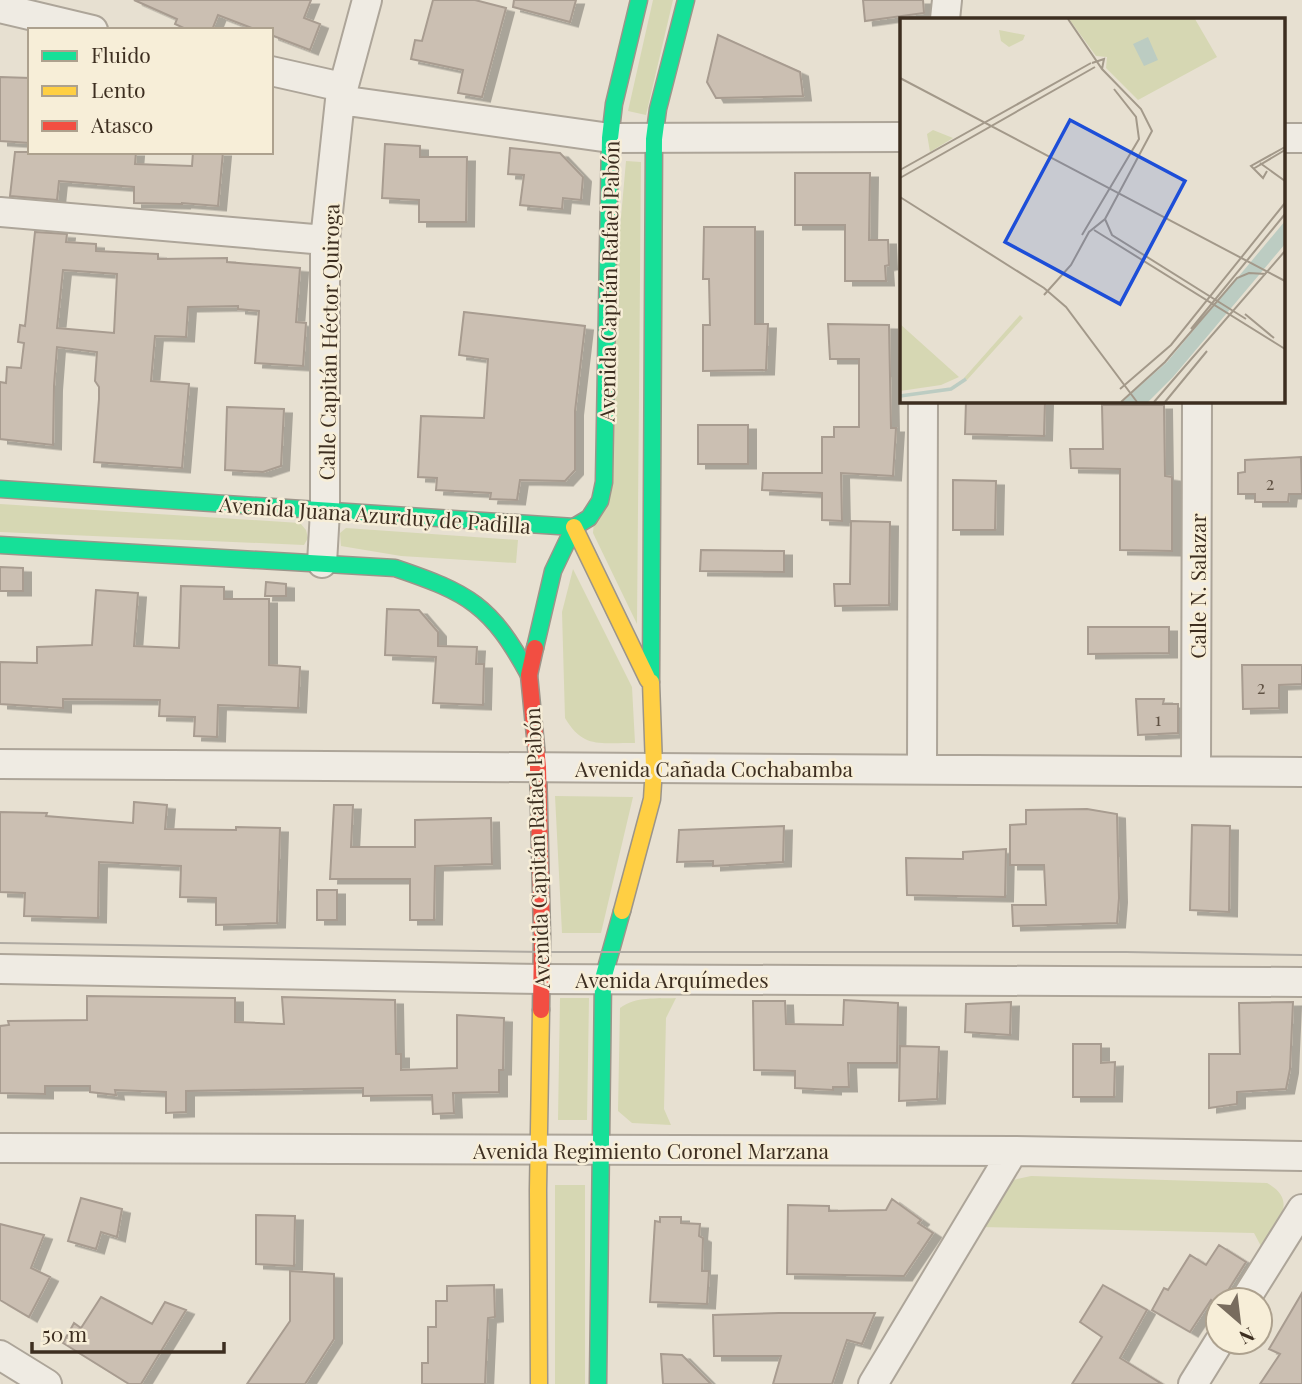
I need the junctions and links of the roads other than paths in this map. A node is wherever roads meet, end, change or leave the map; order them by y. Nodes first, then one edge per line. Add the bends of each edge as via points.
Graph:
1 (368, 0) edge
2 (639, 0) edge
3 (686, 0) edge
4 (947, 0) edge
5 (0, 8) edge
6 (945, 18) edge
7 (85, 28) edge
8 (273, 72) edge
9 (341, 94) junction
10 (900, 137) edge
11 (610, 138) junction
12 (1284, 138) edge
13 (1302, 138) edge
14 (653, 139) junction
15 (0, 212) edge
16 (325, 240) junction
17 (923, 402) edge
18 (1197, 402) edge
19 (0, 489) edge
20 (325, 511) junction
21 (574, 527) junction
22 (0, 545) edge
23 (322, 563) junction
24 (529, 675) junction
25 (651, 686) junction
26 (0, 764) edge
27 (538, 766) junction
28 (654, 767) junction
29 (922, 769) junction
30 (1196, 771) junction
31 (1302, 772) edge
32 (0, 969) edge
33 (541, 979) junction
34 (603, 979) junction
35 (1302, 982) edge
36 (0, 1148) edge
37 (540, 1150) junction
38 (600, 1150) junction
39 (1013, 1151) junction
40 (1302, 1156) edge
41 (1302, 1209) edge
42 (1254, 1286) edge
43 (0, 1355) edge
44 (1210, 1356) edge
45 (47, 1384) edge
46 (539, 1384) edge
47 (598, 1384) edge
48 (873, 1384) edge
49 (1193, 1384) edge

1 - 9 street, Calle Capitán Héctor Quiroga
2 - 11 main road, Avenida Capitán Rafael Pabón
3 - 14 main road, Avenida Capitán Rafael Pabón
4 - 6 street
5 - 7 street
8 - 9 street
9 - 11 street
9 - 16 street, Calle Capitán Héctor Quiroga
10 - 14 street
11 - 14 street
11 - 21 main road, Avenida Capitán Rafael Pabón via 604,482 600,501 589,518
12 - 13 street
14 - 25 main road, Avenida Capitán Rafael Pabón
15 - 16 street
16 - 20 street, Calle Capitán Héctor Quiroga
17 - 29 street
18 - 30 street, Calle N. Salazar
19 - 20 main road, Avenida Juana Azurduy de Padilla
20 - 21 main road, Avenida Juana Azurduy de Padilla
20 - 23 street, Calle Capitán Héctor Quiroga
21 - 24 main road, Avenida Capitán Rafael Pabón via 553,571
21 - 25 main road
22 - 23 main road
23 - 24 main road via 395,568 473,600 500,625
24 - 27 main road, Avenida Capitán Rafael Pabón
25 - 28 main road, Avenida Capitán Rafael Pabón
26 - 27 street, Avenida Cañada Cochabamba
27 - 28 street, Avenida Cañada Cochabamba
27 - 33 main road, Avenida Capitán Rafael Pabón
28 - 29 street, Avenida Cañada Cochabamba
28 - 34 main road, Avenida Capitán Rafael Pabón via 652,799
29 - 30 street, Avenida Cañada Cochabamba
30 - 31 street, Avenida Cañada Cochabamba
32 - 33 street, Avenida Arquímedes
33 - 34 street, Avenida Arquímedes
33 - 37 main road, Avenida Capitán Rafael Pabón
34 - 35 street, Avenida Arquímedes
34 - 38 main road, Avenida Capitán Rafael Pabón
36 - 37 street, Avenida Regimiento Coronel Marzana
37 - 38 street, Avenida Regimiento Coronel Marzana
37 - 46 main road, Avenida Capitán Rafael Pabón
38 - 39 street, Avenida Regimiento Coronel Marzana
38 - 47 main road, Avenida Capitán Rafael Pabón
39 - 40 street, Avenida Regimiento Coronel Marzana
39 - 48 street
41 - 42 street
43 - 45 street
44 - 49 street

